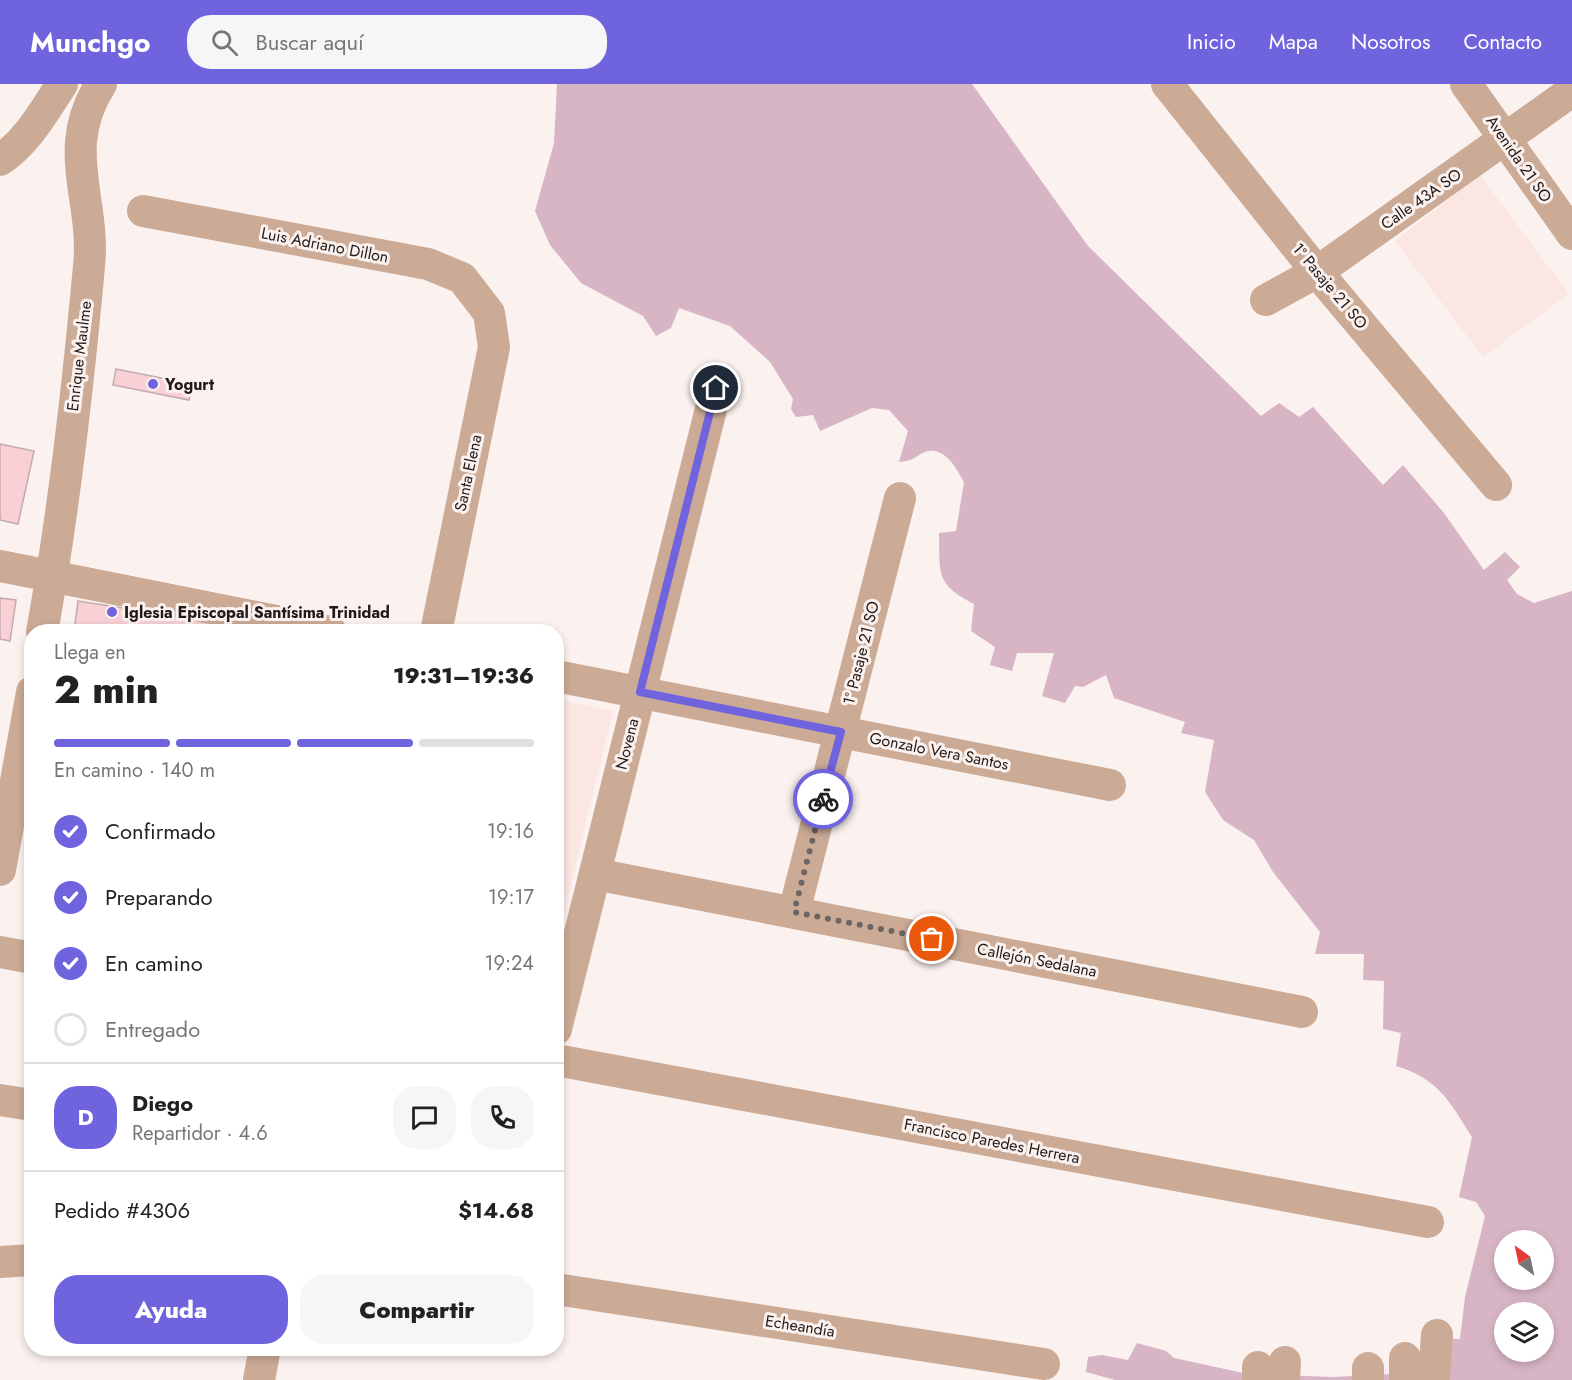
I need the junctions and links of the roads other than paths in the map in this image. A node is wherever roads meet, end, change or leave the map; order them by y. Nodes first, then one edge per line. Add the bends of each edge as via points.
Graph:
1 (62, 84) edge
2 (101, 84) edge
3 (1167, 84) edge
4 (1466, 84) edge
5 (1572, 90) edge
6 (1505, 140) junction
7 (0, 160) edge
8 (143, 210) dead end
9 (1572, 234) edge
10 (1317, 272) junction
11 (1266, 300) dead end
12 (489, 313) joint
13 (716, 388) dead end
14 (1496, 485) dead end
15 (900, 498) dead end
16 (0, 566) edge
17 (52, 576) junction
18 (43, 624) edge
19 (291, 624) edge
20 (438, 624) edge
21 (564, 678) edge
22 (640, 692) junction
23 (841, 732) junction
24 (24, 736) edge
25 (1110, 785) dead end
26 (0, 870) edge
27 (595, 874) junction
28 (794, 912) junction
29 (0, 952) edge
30 (24, 956) edge
31 (564, 997) edge
32 (1302, 1012) dead end
33 (564, 1061) edge
34 (0, 1100) edge
35 (24, 1104) edge
36 (1428, 1222) dead end
37 (24, 1260) edge
38 (0, 1262) edge
39 (564, 1290) edge
40 (1437, 1335) dead end
41 (264, 1356) edge
42 (1044, 1364) dead end
43 (259, 1380) edge
44 (1434, 1380) edge

1 - 7 street via 27,136
2 - 17 street, Enrique Maulme via 83,121 80,142 90,262
3 - 10 street, 1º Pasaje 21 SO
4 - 6 street, Avenida 21 SO
5 - 6 street, Calle 43A SO
6 - 9 street, Avenida 21 SO
6 - 10 street, Calle 43A SO
8 - 12 street, Luis Adriano Dillon via 428,264 462,278
10 - 11 street, Calle 43A SO
10 - 14 street, 1º Pasaje 21 SO
12 - 20 street, Santa Elena via 494,347
13 - 22 street, Novena
15 - 23 street, 1º Pasaje 21 SO
16 - 17 street
17 - 18 street, Enrique Maulme
17 - 19 street
21 - 22 street, Gonzalo Vera Santos
22 - 23 street, Gonzalo Vera Santos
22 - 27 street, Novena
23 - 25 street, Gonzalo Vera Santos
23 - 28 street, 1º Pasaje 21 SO
24 - 26 street
27 - 28 street, Callejón Sedalana
27 - 31 street, Novena
28 - 32 street, Callejón Sedalana
29 - 30 street
33 - 36 street, Francisco Paredes Herrera
34 - 35 street
37 - 38 street
39 - 42 street, Echeandía
40 - 44 street
41 - 43 street

